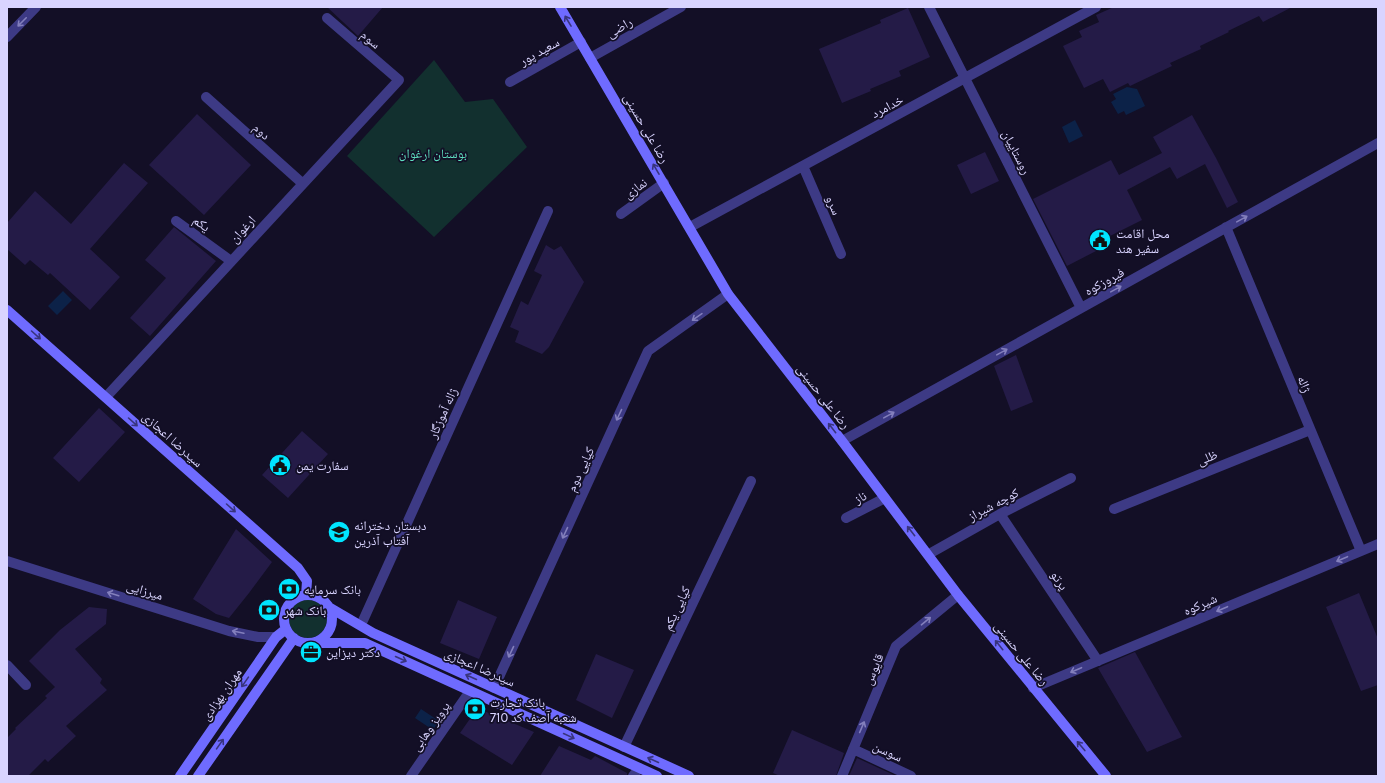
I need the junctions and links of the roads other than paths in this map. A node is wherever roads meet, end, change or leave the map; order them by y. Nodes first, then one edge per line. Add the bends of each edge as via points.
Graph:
1 (36, 7) edge
2 (560, 7) edge
3 (680, 7) edge
4 (929, 7) edge
5 (1096, 7) edge
6 (326, 18) dead end
7 (7, 37) edge
8 (581, 42) junction
9 (590, 58) junction
10 (965, 78) junction
11 (399, 80) joint
12 (510, 82) dead end
13 (206, 97) dead end
14 (1378, 143) edge
15 (803, 166) junction
16 (302, 183) junction
17 (664, 183) junction
18 (548, 211) dead end
19 (621, 214) dead end
20 (176, 221) dead end
21 (690, 227) junction
22 (1226, 227) junction
23 (841, 254) dead end
24 (231, 261) junction
25 (728, 294) junction
26 (1081, 308) junction
27 (7, 310) edge
28 (106, 397) junction
29 (1310, 430) junction
30 (842, 441) junction
31 (1071, 478) dead end
32 (751, 481) dead end
33 (885, 498) junction
34 (1114, 509) dead end
35 (1000, 514) junction
36 (846, 518) dead end
37 (1378, 544) edge
38 (1361, 551) junction
39 (929, 554) junction
40 (7, 561) edge
41 (306, 595) junction
42 (958, 595) junction
43 (327, 606) junction
44 (361, 625) junction
45 (286, 629) junction
46 (276, 637) junction
47 (294, 638) junction
48 (312, 643) junction
49 (1098, 661) junction
50 (7, 665) edge
51 (26, 685) dead end
52 (494, 688) junction
53 (1033, 688) junction
54 (470, 691) junction
55 (624, 747) junction
56 (853, 749) junction
57 (636, 772) edge
58 (180, 776) edge
59 (198, 776) edge
60 (411, 776) edge
61 (657, 776) edge
62 (689, 776) edge
63 (842, 776) edge
64 (911, 776) edge
65 (1106, 776) edge

1 -> 7 street
8 -> 2 main road, رضا علی حسینی
3 - 9 street, راضی
4 - 10 street, روستاییان
5 - 10 street, خدامرد
6 - 11 street, سوم
8 - 9 main road, رضا علی حسینی
8 - 12 street, سعید پور
17 -> 9 main road, رضا علی حسینی
10 - 15 street, خدامرد
10 - 26 street, روستاییان
11 - 16 street, ارغوان
13 - 16 street, دوم
22 -> 14 street, فیروزکوه
15 - 21 street, خدامرد
15 - 23 street, سرو
16 - 24 street, ارغوان
17 - 19 street, نمازی
17 - 21 main road, رضا علی حسینی
18 - 44 street, ژاله آموزگار
20 - 24 street, یکم
21 - 25 main road, رضا علی حسینی
26 -> 22 street, فیروزکوه
22 - 29 street, ژاله
24 - 28 street, ارغوان
30 -> 25 main road, رضا علی حسینی
25 -> 52 street, کیایی دوم via 648,351
30 -> 26 street, فیروزکوه
27 -> 28 main road, سیدرضا اعجازی
28 -> 41 main road, سیدرضا اعجازی via 298,568 307,581
29 - 34 street, ظلی
29 - 38 street, ژاله
30 - 33 main road, رضا علی حسینی
31 - 35 street, کوچه شیراز
32 - 55 street, کیایی یکم
33 - 36 street, ناز
39 -> 33 main road, رضا علی حسینی
35 - 39 street, کوچه شیراز
35 - 49 street, پرتو
37 - 38 street, شیرکوه
38 -> 49 street, شیرکوه
39 - 42 main road, رضا علی حسینی
46 -> 40 street, میرزایی via 258,637 229,630
41 - 43 main road via 322,600
41 - 45 main road via 292,601 287,607 284,614
53 -> 42 main road, رضا علی حسینی
56 -> 42 street, قایوس via 896,646
43 - 44 main road, سیدرضا اعجازی
43 - 48 main road via 331,613 330,629
52 -> 44 main road, سیدرضا اعجازی via 373,633
45 - 46 main road, مهران بهزادی
45 - 47 main road
46 -> 58 main road, مهران بهزادی
47 - 48 main road via 304,643
59 -> 47 main road
48 -> 54 main road, سیدرضا اعجازی via 365,643
49 -> 53 street, شیرکوه
50 - 51 street
52 - 55 main road, سیدرضا اعجازی
65 -> 53 main road, رضا علی حسینی
54 -> 57 main road, سیدرضا اعجازی
54 - 60 street, پرویز وهابی
62 -> 55 main road, سیدرضا اعجازی
56 - 63 street, قایوس
56 - 64 street, سوسن
57 - 61 main road, سیدرضا اعجازی

